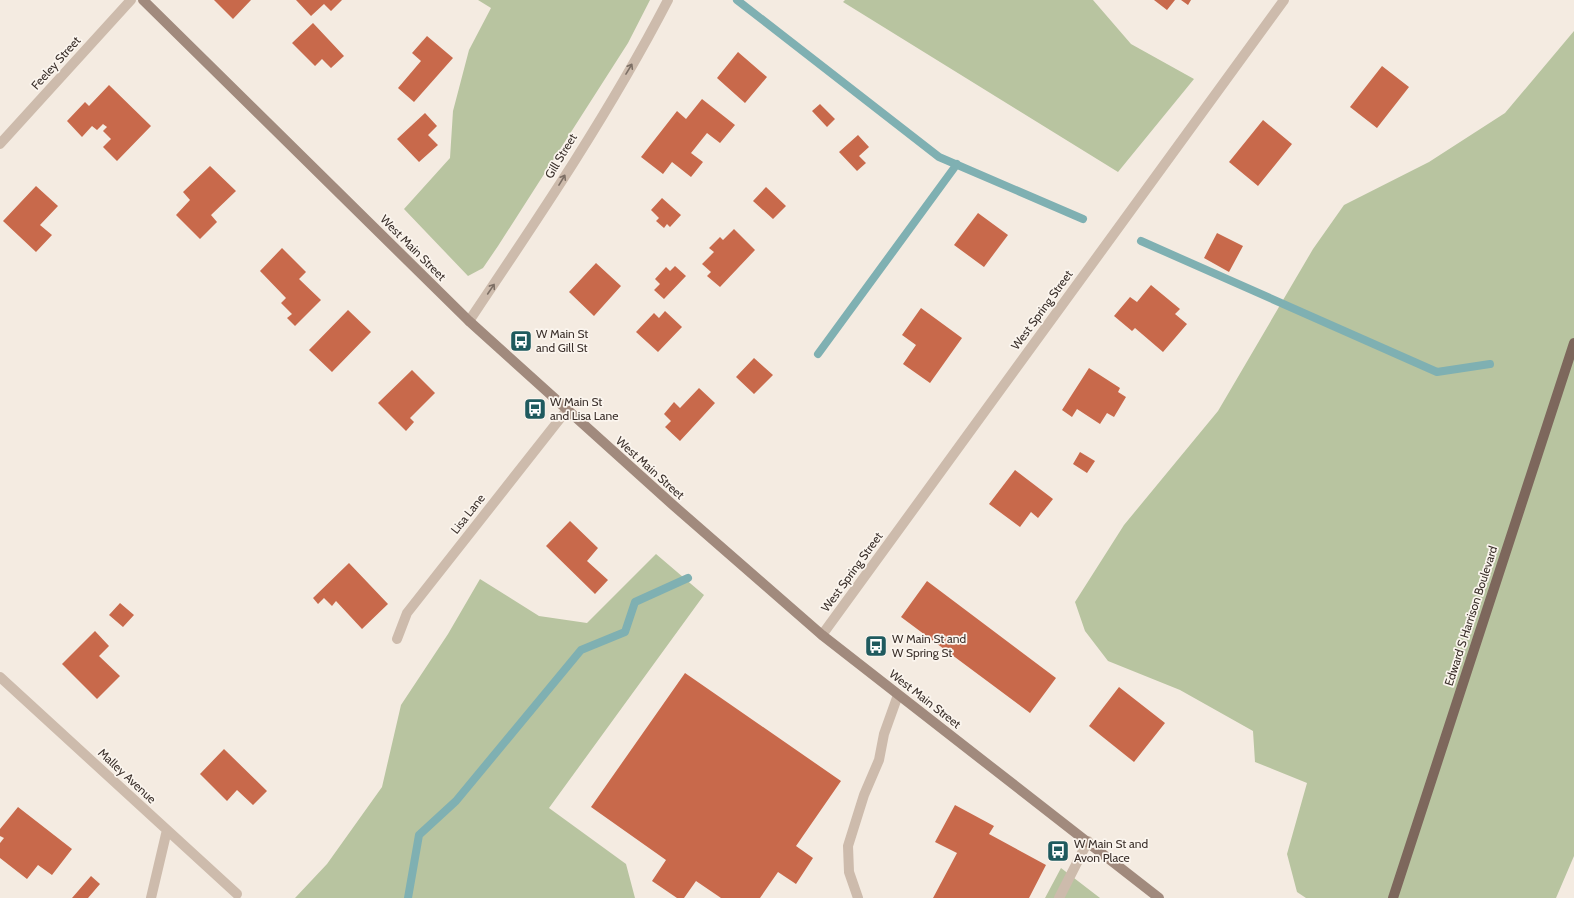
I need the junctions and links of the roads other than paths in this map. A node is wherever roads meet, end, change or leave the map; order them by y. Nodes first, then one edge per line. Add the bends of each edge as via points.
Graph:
1 (131, 0) edge
2 (143, 0) edge
3 (668, 0) edge
4 (1284, 0) edge
5 (0, 144) edge
6 (469, 321) junction
7 (1574, 342) edge
8 (566, 411) junction
9 (822, 635) junction
10 (397, 639) dead end
11 (0, 677) edge
12 (898, 695) junction
13 (167, 830) junction
14 (1088, 841) junction
15 (238, 894) dead end
16 (151, 898) edge
17 (858, 898) edge
18 (1059, 898) edge
19 (1159, 898) edge
20 (1393, 898) edge

1 - 5 street, Feeley Street
2 - 6 main road, West Main Street
6 -> 3 street, Gill Street via 551,198 647,40
4 - 9 street, West Spring Street
6 - 8 main road, West Main Street
7 - 20 main road, Edward S Harrison Boulevard
8 - 9 main road, West Main Street
8 - 10 street, Lisa Lane via 406,613
9 - 12 main road, West Main Street
11 - 13 street, Malley Avenue
12 - 14 main road, West Main Street
12 - 17 street via 884,734 879,760 864,795 848,846 849,872
13 - 15 street, Malley Avenue
13 - 16 street
14 - 18 street
14 - 19 main road, West Main Street

